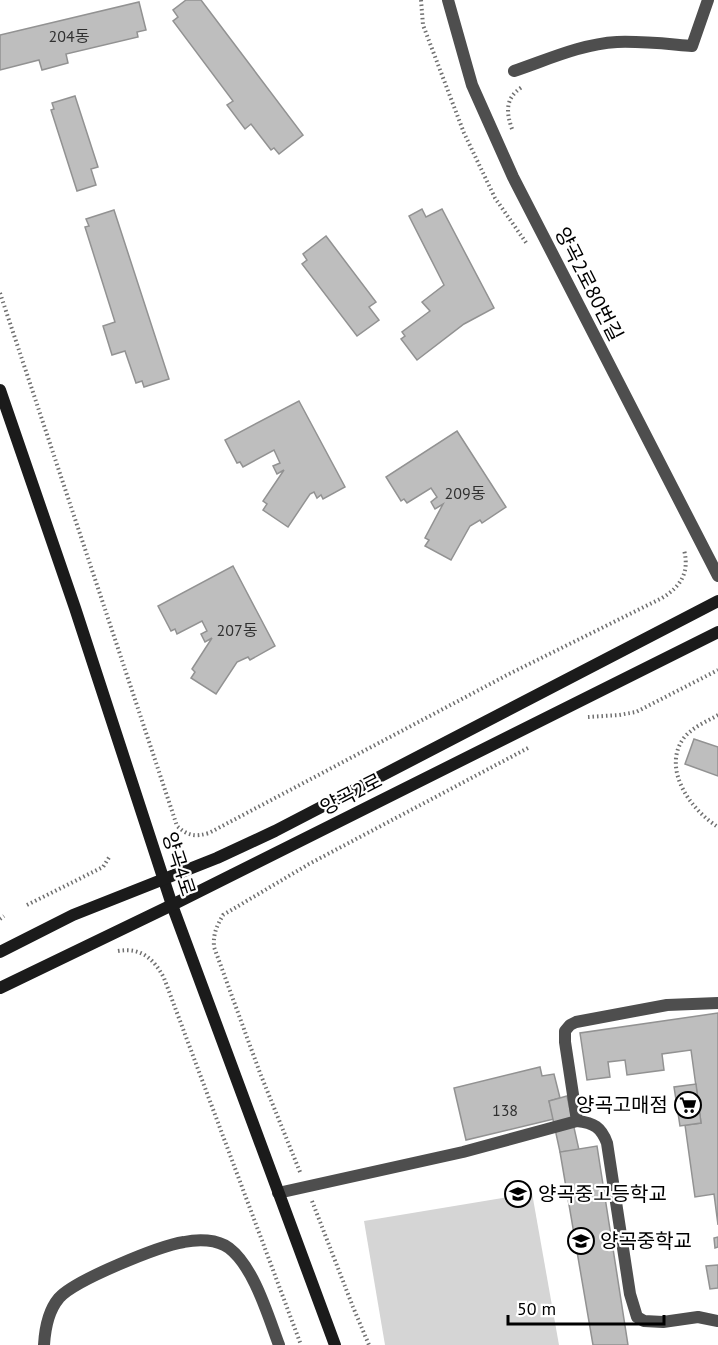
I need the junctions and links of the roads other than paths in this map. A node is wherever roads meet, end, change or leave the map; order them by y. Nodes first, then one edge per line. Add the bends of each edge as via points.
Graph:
1 (448, 0) edge
2 (708, 0) edge
3 (514, 71) dead end
4 (0, 390) edge
5 (718, 576) edge
6 (718, 602) edge
7 (718, 632) edge
8 (163, 878) junction
9 (172, 905) junction
10 (0, 952) edge
11 (0, 988) edge
12 (718, 1003) edge
13 (577, 1121) junction
14 (278, 1193) junction
15 (718, 1321) edge
16 (44, 1345) edge
17 (279, 1345) edge
18 (335, 1345) edge

1 - 5 street, 양곡2로80번길 via 472,85 513,177
2 - 3 street via 692,46 615,42
4 - 8 street, 양곡4로
6 - 8 street, 양곡2로 via 275,831
7 - 9 street, 양곡2로
8 - 9 street, 양곡4로
8 - 10 street, 양곡2로 via 73,915
9 - 11 street, 양곡2로
9 - 14 street, 양곡4로
12 - 13 street via 667,1005 570,1025 565,1031 565,1042
13 - 14 street via 463,1152
13 - 15 street via 597,1127 607,1143 630,1294 638,1317 652,1323 698,1317
14 - 18 street, 양곡4로
16 - 17 street via 46,1324 60,1296 123,1263 166,1246 200,1240 227,1246 238,1257 252,1278

